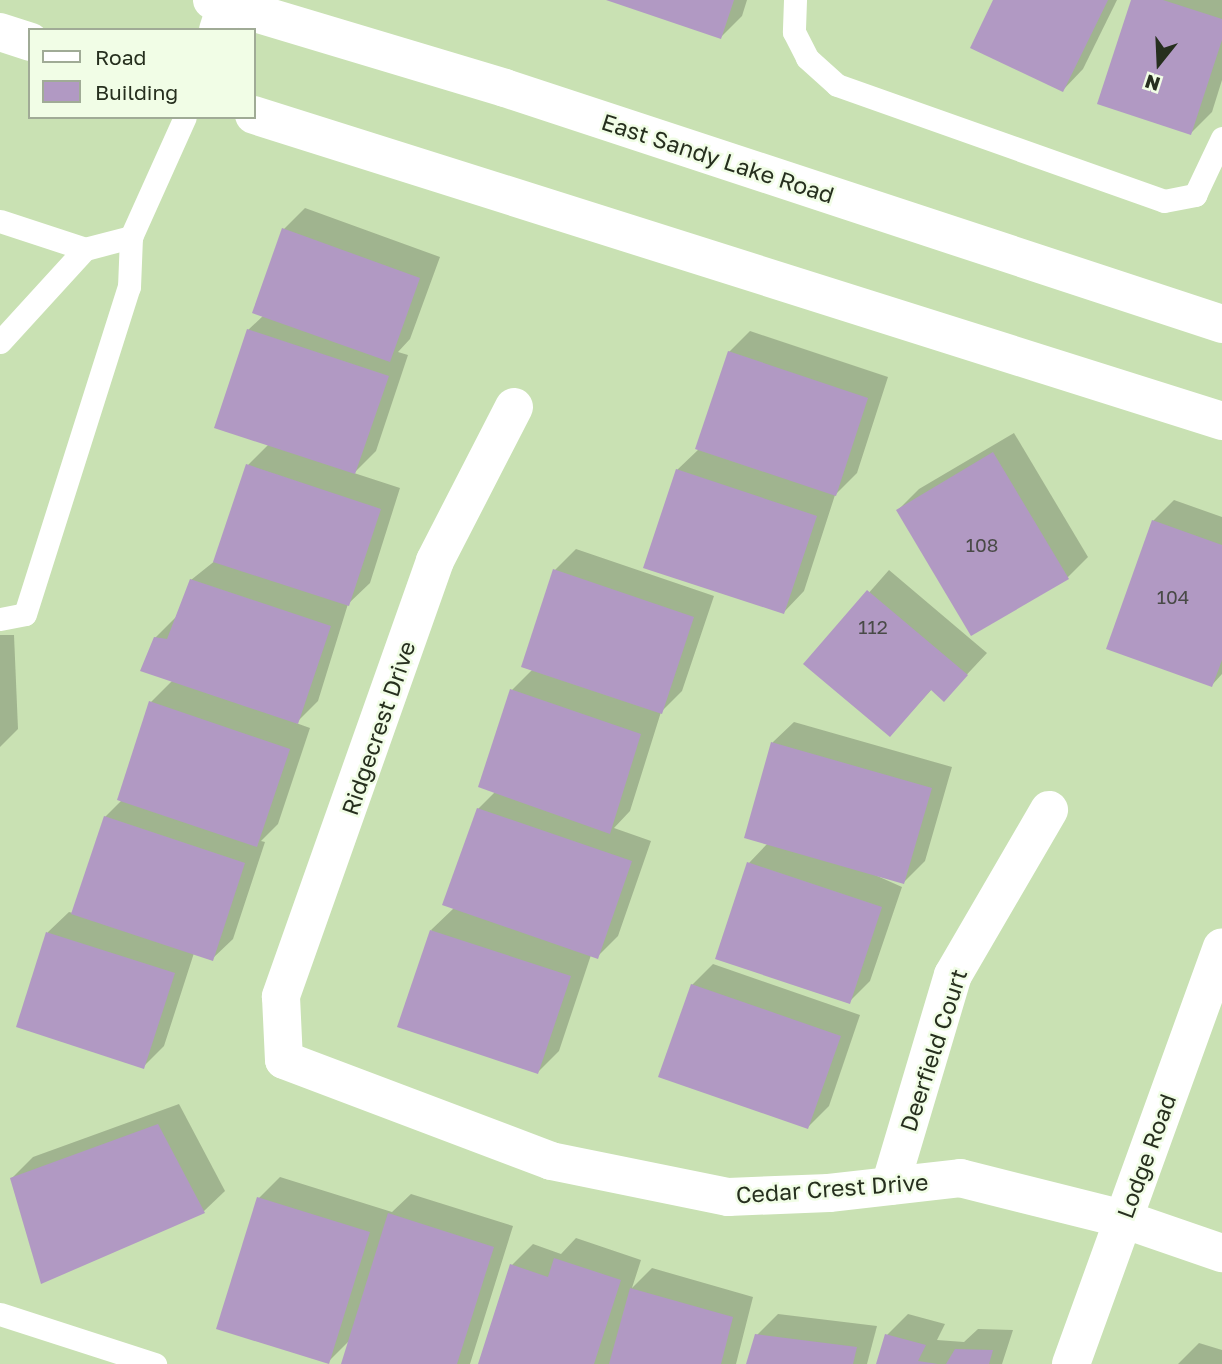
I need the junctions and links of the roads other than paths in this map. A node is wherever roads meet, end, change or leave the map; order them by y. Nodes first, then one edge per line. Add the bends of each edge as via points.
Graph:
1 (795, 0) edge
2 (221, 9) edge
3 (0, 32) edge
4 (28, 41) edge
5 (256, 116) edge
6 (184, 119) edge
7 (1222, 138) edge
8 (0, 221) edge
9 (131, 237) junction
10 (85, 249) junction
11 (1222, 324) edge
12 (0, 342) edge
13 (514, 407) dead end
14 (1222, 421) edge
15 (0, 619) edge
16 (1049, 810) dead end
17 (1222, 948) edge
18 (284, 1059) joint
19 (890, 1186) junction
20 (1123, 1219) junction
21 (1222, 1253) edge
22 (0, 1314) edge
23 (128, 1360) edge
24 (155, 1364) edge
25 (1071, 1364) edge

1 - 7 lane via 794,32 807,58 836,85 1164,201 1195,195
2 - 11 street, East Sandy Lake Road via 505,88
3 - 4 street
5 - 14 street
6 - 9 lane
8 - 10 lane
9 - 10 lane
9 - 15 lane via 129,287 25,614
10 - 12 lane
13 - 18 street, Ridgecrest Drive via 435,561 281,997
16 - 19 street, Deerfield Court via 953,975
17 - 20 street, Lodge Road
18 - 19 street, Cedar Crest Drive via 551,1161 728,1196
19 - 20 street, Cedar Crest Drive via 960,1178
20 - 21 street, Cedar Crest Drive
20 - 25 street, Lodge Road
22 - 23 lane
23 - 24 lane

